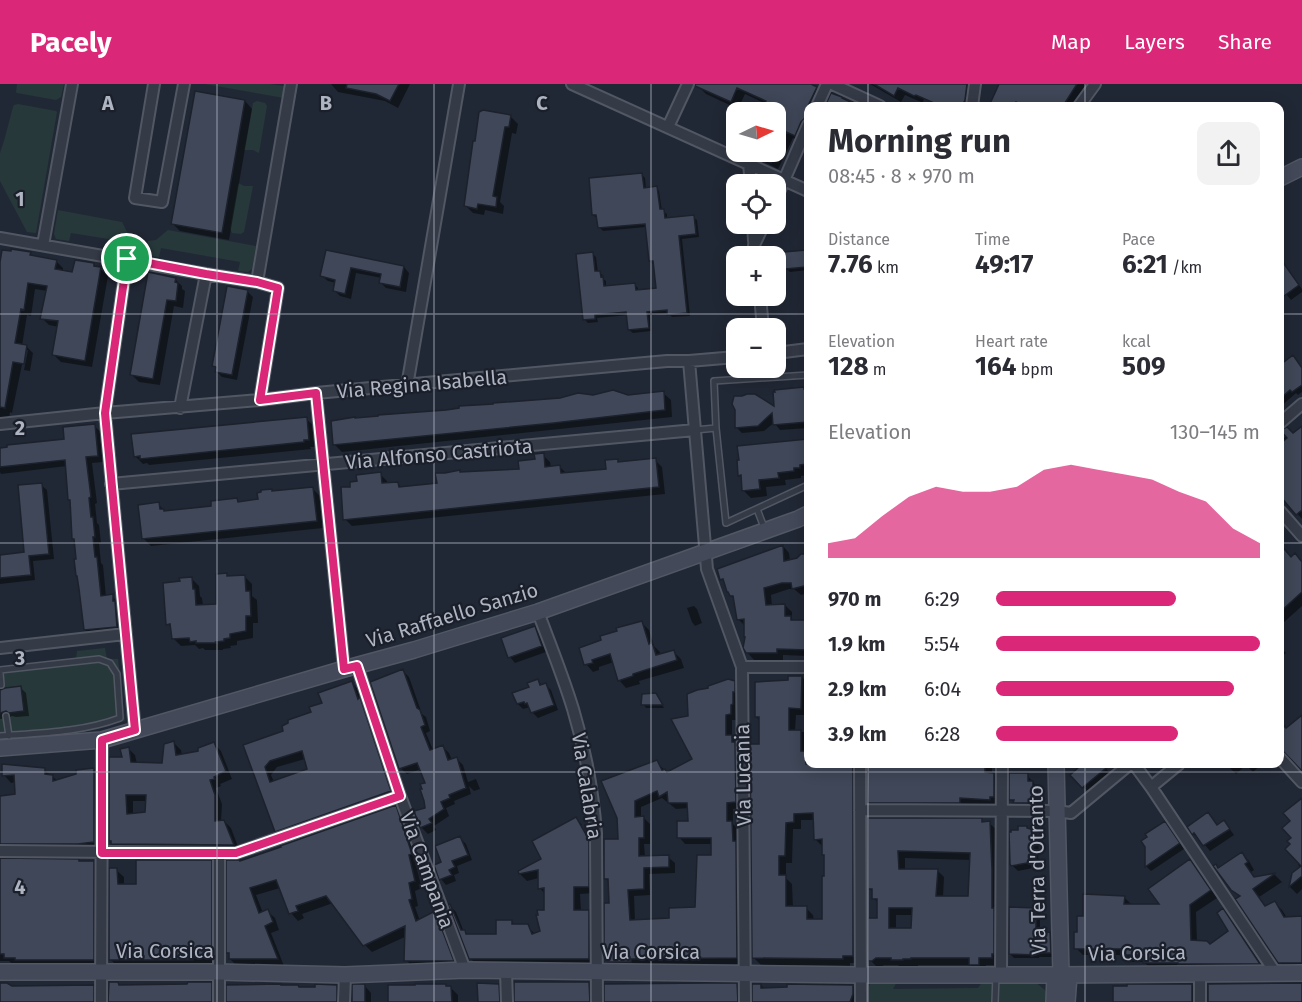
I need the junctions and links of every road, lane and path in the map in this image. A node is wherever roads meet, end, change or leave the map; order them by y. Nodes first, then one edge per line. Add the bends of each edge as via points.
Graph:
1 (72, 84) edge
2 (154, 84) edge
3 (184, 84) edge
4 (291, 84) edge
5 (459, 84) edge
6 (572, 84) edge
7 (688, 84) edge
8 (827, 84) edge
9 (832, 84) edge
10 (975, 84) edge
11 (1095, 84) edge
12 (819, 102) edge
13 (871, 102) edge
14 (973, 102) edge
15 (1082, 102) edge
16 (668, 127) junction
17 (804, 134) edge
18 (749, 164) junction
19 (1302, 167) edge
20 (750, 174) edge
21 (771, 174) edge
22 (786, 175) edge
23 (1284, 176) edge
24 (786, 181) edge
25 (804, 189) edge
26 (754, 234) edge
27 (759, 234) edge
28 (0, 238) edge
29 (754, 244) joint
30 (44, 245) junction
31 (127, 259) junction
32 (206, 274) junction
33 (257, 282) junction
34 (804, 350) edge
35 (786, 352) edge
36 (726, 358) edge
37 (689, 361) junction
38 (804, 375) edge
39 (786, 376) edge
40 (754, 378) edge
41 (407, 386) junction
42 (316, 393) junction
43 (260, 400) junction
44 (1302, 404) edge
45 (180, 408) junction
46 (105, 413) junction
47 (1284, 420) edge
48 (0, 424) edge
49 (716, 428) junction
50 (695, 430) junction
51 (322, 465) junction
52 (111, 484) junction
53 (804, 487) edge
54 (757, 509) junction
55 (1284, 515) edge
56 (804, 516) edge
57 (766, 531) junction
58 (1302, 536) edge
59 (705, 554) junction
60 (538, 612) junction
61 (125, 634) junction
62 (0, 648) edge
63 (742, 667) junction
64 (804, 667) edge
65 (350, 668) junction
66 (0, 672) edge
67 (2, 685) dead end
68 (6, 716) dead end
69 (135, 730) junction
70 (0, 736) edge
71 (102, 740) junction
72 (4, 742) edge
73 (1284, 761) edge
74 (860, 768) edge
75 (1002, 768) edge
76 (1056, 768) edge
77 (1127, 768) edge
78 (1135, 768) edge
79 (1174, 768) edge
80 (1300, 775) edge
81 (1151, 787) junction
82 (400, 796) junction
83 (860, 810) junction
84 (1002, 811) junction
85 (1056, 811) junction
86 (0, 851) edge
87 (102, 853) junction
88 (219, 853) junction
89 (465, 970) junction
90 (101, 971) junction
91 (506, 971) junction
92 (0, 972) edge
93 (218, 972) junction
94 (597, 972) junction
95 (1275, 972) junction
96 (745, 973) junction
97 (1200, 973) junction
98 (1302, 973) edge
99 (998, 974) junction
100 (345, 975) junction
101 (860, 975) junction
102 (1061, 975) junction
103 (101, 1002) edge
104 (219, 1002) edge
105 (344, 1002) edge
106 (507, 1002) edge
107 (597, 1002) edge
108 (745, 1002) edge
109 (861, 1002) edge
110 (995, 1002) edge
111 (1054, 1002) edge
112 (1067, 1002) edge
113 (1200, 1002) edge

1 - 30 street
2 - 3 street via 135,198 162,202
4 - 33 street
5 - 41 street
6 - 16 street
7 - 16 street
8 - 12 street
9 - 13 street
10 - 14 street
11 - 15 street
16 - 18 street
17 - 22 street
18 - 20 street
18 - 21 street
19 - 23 street
24 - 25 street
26 - 29 street
27 - 29 street
28 - 30 street
30 - 31 street
31 - 32 street
31 - 46 street
32 - 33 street
32 - 45 street
33 - 43 street via 278,288
34 - 35 street
36 - 37 street, Via Regina Isabella
37 - 41 street, Via Regina Isabella
37 - 50 street, Via Lucania
38 - 39 lane
40 - 49 lane via 714,381
41 - 42 street, Via Regina Isabella
42 - 43 street, Via Regina Isabella
42 - 51 street, Via Campania
43 - 45 street, Via Regina Isabella
44 - 47 street
45 - 46 street, Via Regina Isabella
46 - 48 street, Via Regina Isabella
46 - 52 street
49 - 50 lane
49 - 54 lane via 726,523
50 - 51 street, Via Alfonso Castriota
50 - 59 street, Via Lucania
51 - 52 street, Via Alfonso Castriota
51 - 65 street, Via Campania
52 - 61 street
53 - 54 lane
54 - 57 lane
55 - 58 street
56 - 57 street, Via Raffaello Sanzio
57 - 59 street, Via Raffaello Sanzio
59 - 60 street, Via Raffaello Sanzio
59 - 63 street, Via Lucania
60 - 65 street, Via Raffaello Sanzio
60 - 94 street, Via Calabria via 572,707 589,777 597,833
61 - 62 street
61 - 69 street
63 - 64 street
63 - 96 street, Via Lucania
65 - 69 street, Via Raffaello Sanzio
65 - 82 street, Via Campania
66 - 67 lane
66 - 72 lane via 99,659 110,663 117,674 120,718
68 - 72 lane
69 - 71 street, Via Raffaello Sanzio
70 - 72 lane
71 - 72 street, Via Raffaello Sanzio
71 - 87 street
73 - 80 street
74 - 83 street
75 - 84 street
76 - 85 street, Via Terra d'Otranto
77 - 85 street via 1071,813
78 - 81 street
79 - 81 street
81 - 95 street
82 - 88 street via 245,851
82 - 89 street, Via Campania
83 - 84 street
83 - 101 street
84 - 85 street
84 - 99 street
85 - 102 street, Via Terra d'Otranto
86 - 87 street
87 - 88 street
87 - 90 street
88 - 93 street
89 - 91 street, Via Corsica
89 - 100 street, Via Corsica
90 - 92 street, Via Corsica
90 - 93 street, Via Corsica
90 - 103 street
91 - 94 street, Via Corsica
91 - 106 street
93 - 100 street, Via Corsica
93 - 104 street
94 - 96 street, Via Corsica
94 - 107 street, Via Calabria
95 - 97 street, Via Corsica
95 - 98 street, Via Corsica
96 - 101 street, Via Corsica
96 - 108 street, Via Lucania
97 - 102 street, Via Corsica
97 - 113 street
99 - 101 street, Via Corsica
99 - 102 street, Via Corsica
99 - 110 lane
100 - 105 street
101 - 109 street
102 - 111 street
102 - 112 street

